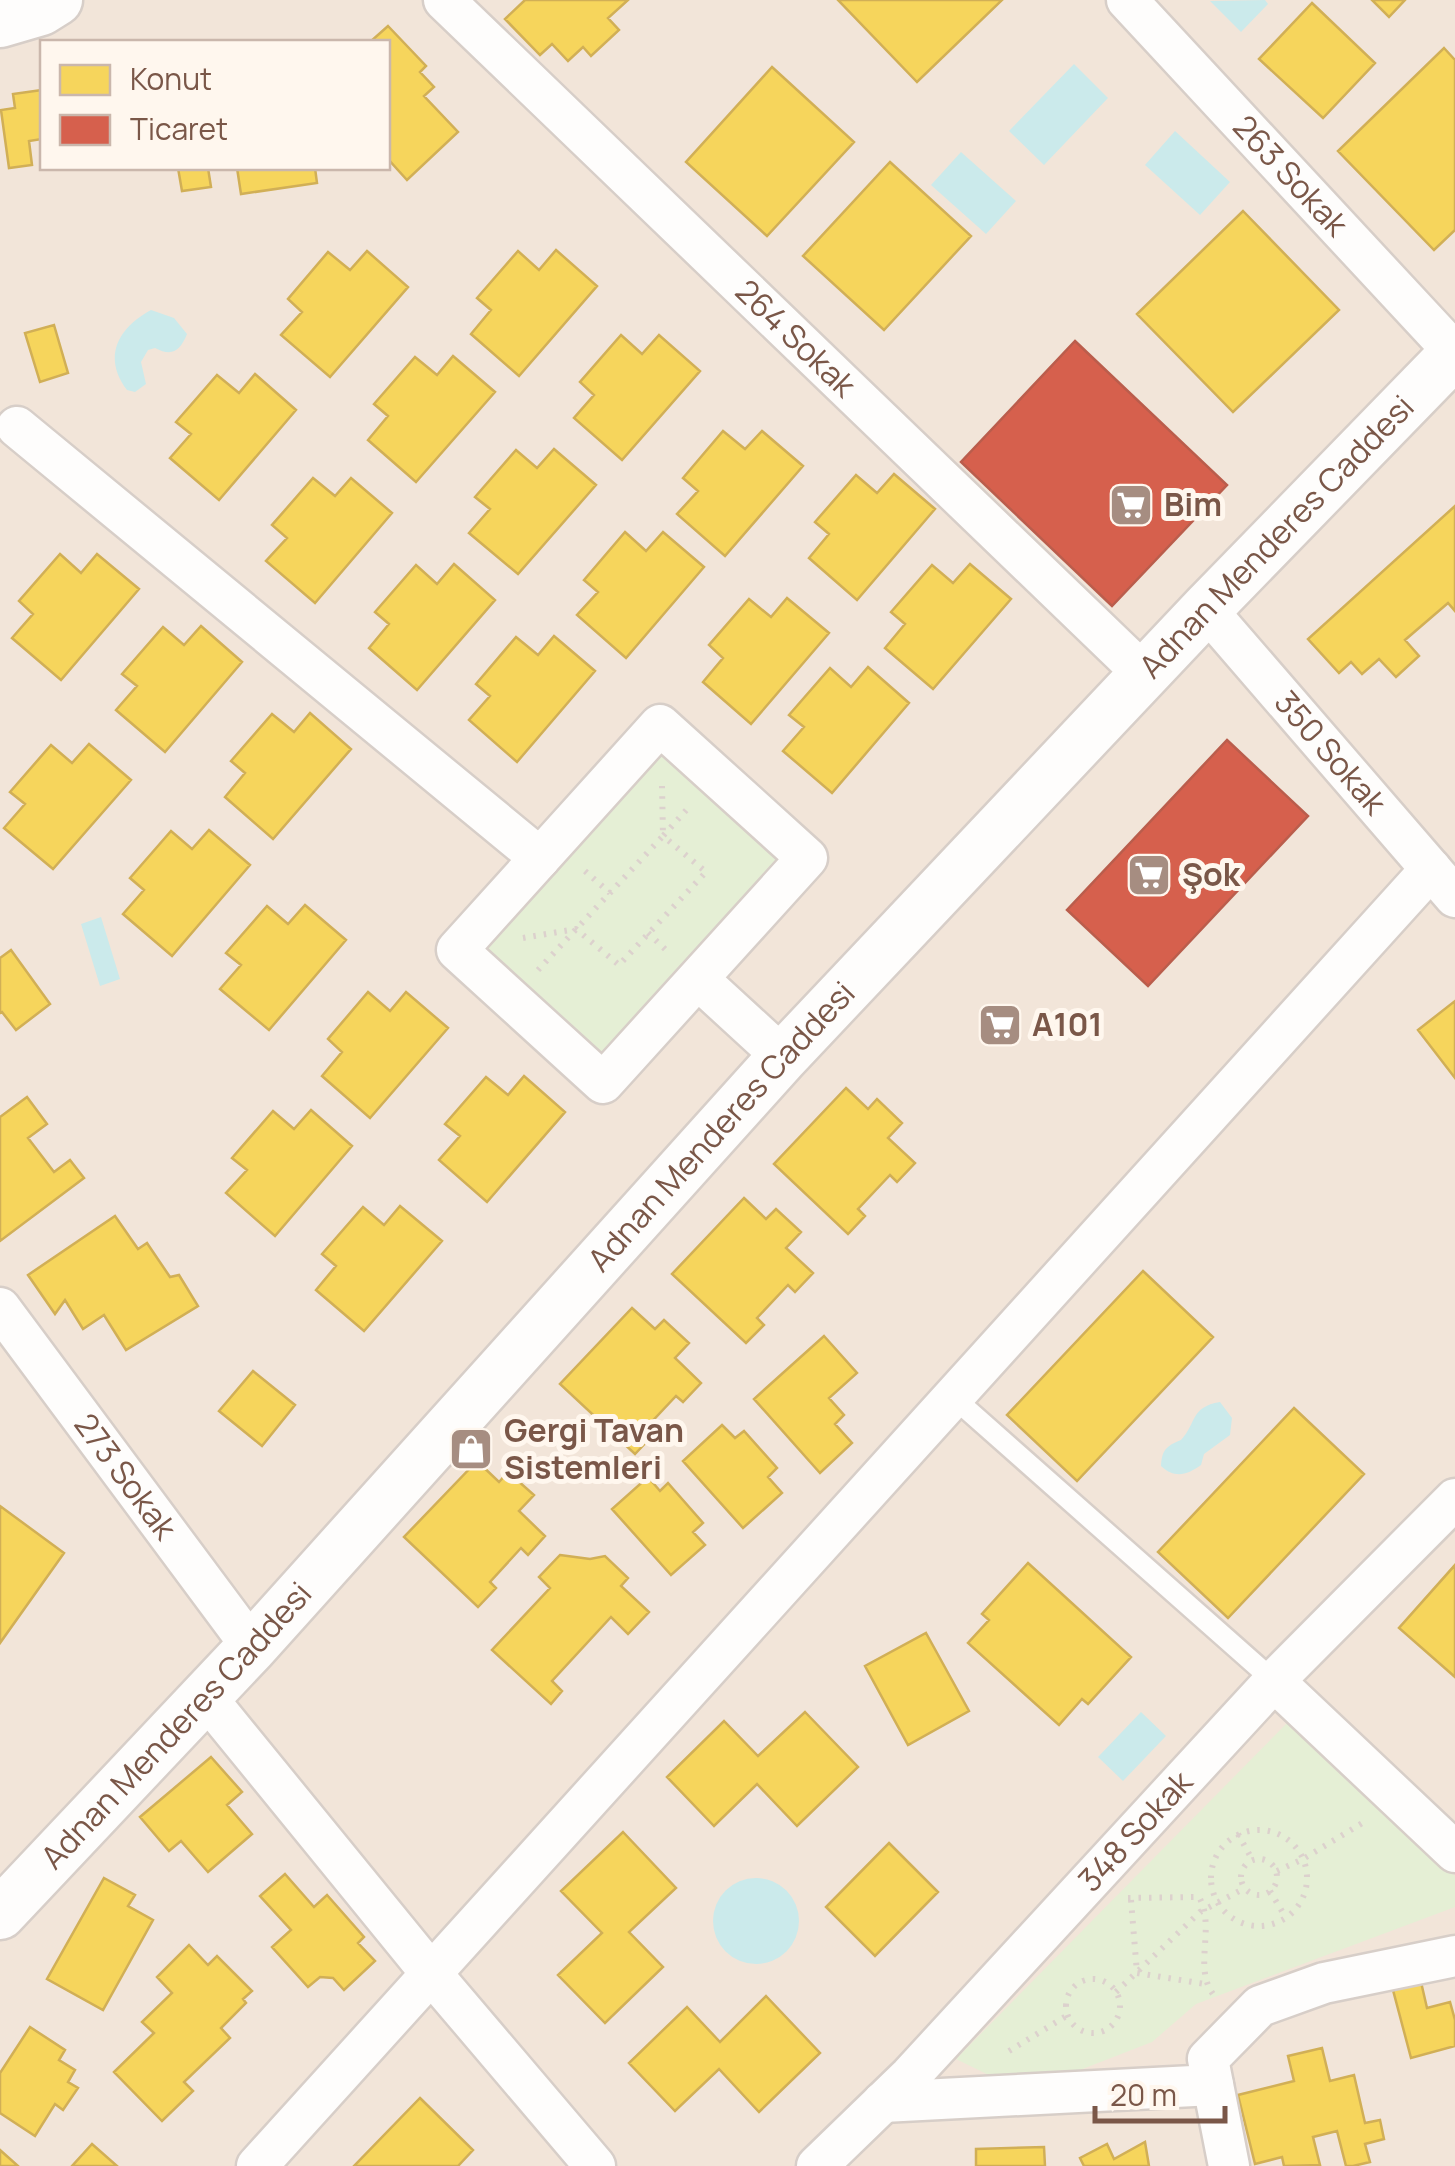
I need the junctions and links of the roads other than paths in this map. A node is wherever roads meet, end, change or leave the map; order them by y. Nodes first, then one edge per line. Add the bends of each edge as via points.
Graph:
1 (57, 0) edge
2 (444, 0) edge
3 (1128, 0) edge
4 (0, 22) edge
5 (1449, 371) edge
6 (17, 426) dead end
7 (1206, 609) junction
8 (1146, 675) junction
9 (540, 858) junction
10 (1443, 882) edge
11 (698, 979) junction
12 (783, 1057) junction
13 (0, 1308) edge
14 (953, 1397) junction
15 (1455, 1499) edge
16 (252, 1647) junction
17 (1274, 1681) junction
18 (205, 1696) junction
19 (1455, 1852) edge
20 (0, 1914) edge
21 (1455, 1956) edge
22 (430, 1972) junction
23 (1213, 2085) junction
24 (883, 2102) junction
25 (258, 2166) edge
26 (594, 2166) edge
27 (817, 2166) edge
28 (1229, 2166) edge

1 - 4 street
2 - 8 street, 264 Sokak
3 - 5 street, 263 Sokak
5 - 7 street, Adnan Menderes Caddesi
6 - 9 street
7 - 8 street, Adnan Menderes Caddesi
7 - 10 street, 350 Sokak
8 - 12 street, Adnan Menderes Caddesi
9 - 11 street via 457,950 603,1083
9 - 11 street via 660,725 808,858
10 - 14 street
11 - 12 street
12 - 16 street, Adnan Menderes Caddesi
13 - 16 street, 273 Sokak
14 - 17 lane
14 - 22 street
15 - 17 street, 348 Sokak
16 - 18 street, Adnan Menderes Caddesi
17 - 19 street
17 - 24 street, 348 Sokak
18 - 20 street, Adnan Menderes Caddesi
18 - 22 street
21 - 23 street via 1324,1982 1248,2018 1208,2059
22 - 25 street
22 - 26 street
23 - 24 street
23 - 28 street
24 - 27 street, 348 Sokak

